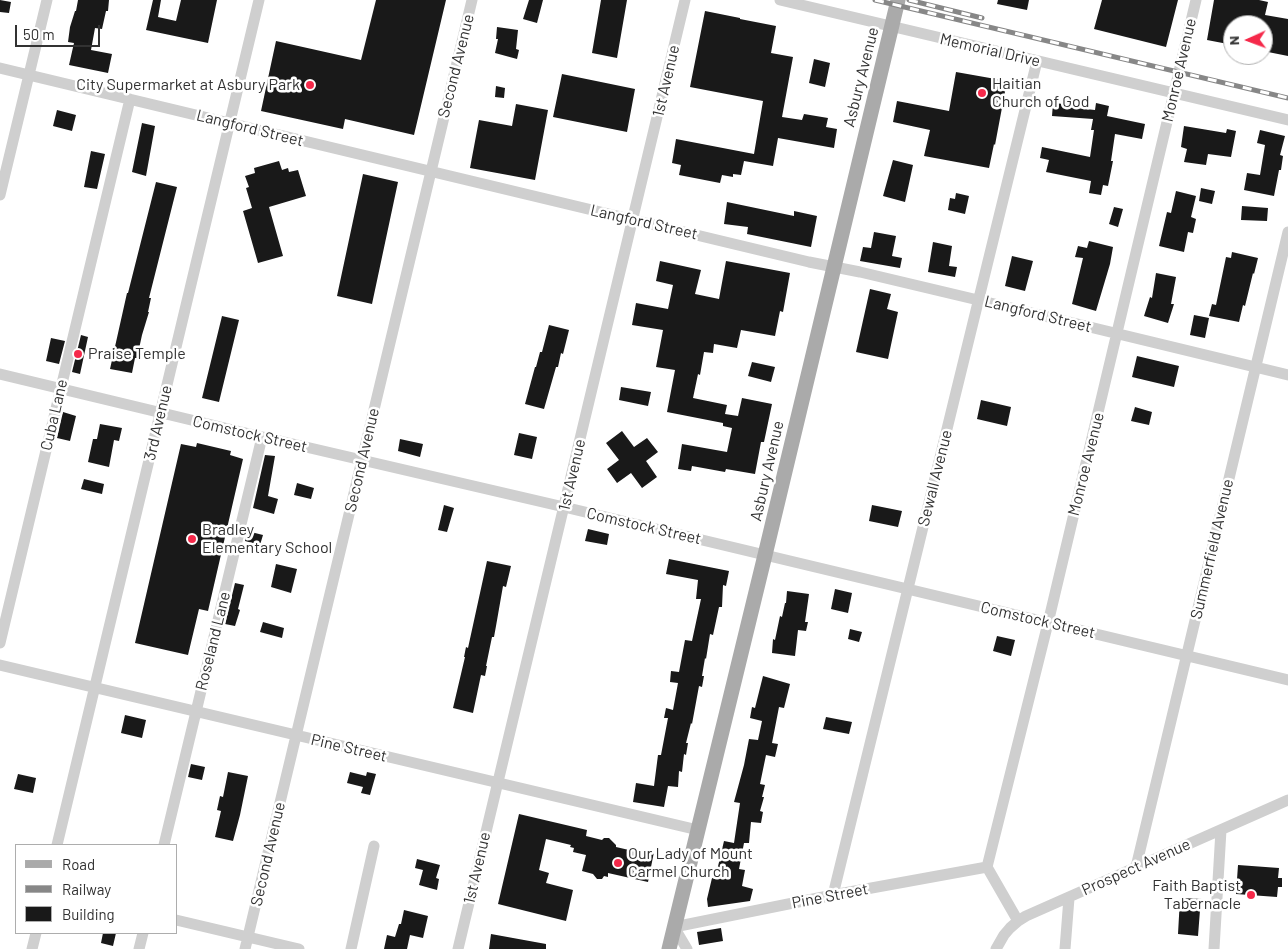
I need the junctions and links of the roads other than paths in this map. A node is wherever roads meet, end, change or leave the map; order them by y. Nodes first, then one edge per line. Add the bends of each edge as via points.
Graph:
1 (47, 0) edge
2 (259, 0) edge
3 (472, 0) edge
4 (685, 0) edge
5 (780, 0) edge
6 (898, 0) edge
7 (1196, 0) edge
8 (891, 26) junction
9 (1037, 60) junction
10 (0, 68) edge
11 (29, 75) junction
12 (1174, 93) junction
13 (130, 99) junction
14 (1288, 120) edge
15 (229, 123) junction
16 (430, 171) junction
17 (0, 195) edge
18 (633, 219) junction
19 (1288, 232) edge
20 (833, 267) junction
21 (978, 300) junction
22 (1118, 333) junction
23 (1256, 367) junction
24 (0, 374) edge
25 (1288, 374) edge
26 (61, 389) junction
27 (160, 413) junction
28 (262, 436) junction
29 (362, 459) junction
30 (564, 507) junction
31 (765, 555) junction
32 (908, 589) junction
33 (1048, 623) junction
34 (0, 643) edge
35 (1187, 656) junction
36 (0, 665) edge
37 (1288, 680) edge
38 (94, 688) junction
39 (196, 712) junction
40 (296, 736) junction
41 (498, 784) junction
42 (1288, 800) edge
43 (698, 830) junction
44 (1221, 830) junction
45 (57, 844) edge
46 (164, 844) edge
47 (374, 846) dead end
48 (987, 867) junction
49 (1136, 867) junction
50 (833, 895) junction
51 (1069, 898) junction
52 (178, 920) edge
53 (1018, 921) junction
54 (674, 927) junction
55 (36, 934) edge
56 (143, 934) edge
57 (248, 937) junction
58 (32, 949) edge
59 (139, 949) edge
60 (245, 949) edge
61 (299, 949) edge
62 (351, 949) edge
63 (458, 949) edge
64 (669, 949) edge
65 (687, 949) edge
66 (996, 949) edge
67 (1065, 949) edge
68 (1214, 949) edge

1 - 11 street
2 - 15 street, 3rd Avenue
3 - 16 street, Second Avenue
4 - 18 street, 1st Avenue
5 - 8 street, Memorial Drive
6 - 8 main road, Asbury Avenue
7 - 12 street, Monroe Avenue
8 - 9 street, Memorial Drive
8 - 20 main road, Asbury Avenue
9 - 12 street, Memorial Drive
9 - 21 street, Sewall Avenue
10 - 11 street, Langford Street
11 - 13 street, Langford Street
11 - 17 street
12 - 14 street, Memorial Drive
12 - 22 street, Monroe Avenue
13 - 15 street, Langford Street
13 - 26 street, Cuba Lane
15 - 16 street, Langford Street
15 - 27 street, 3rd Avenue
16 - 18 street, Langford Street
16 - 29 street, Second Avenue
18 - 20 street, Langford Street
18 - 30 street, 1st Avenue
19 - 23 street, Summerfield Avenue
20 - 21 street, Langford Street
20 - 31 main road, Asbury Avenue
21 - 22 street, Langford Street
21 - 32 street, Sewall Avenue
22 - 23 street, Langford Street
22 - 33 street, Monroe Avenue
23 - 25 street, Langford Street
23 - 35 street, Summerfield Avenue
24 - 26 street, Comstock Street
26 - 27 street, Comstock Street
26 - 34 street, Cuba Lane
27 - 28 street, Comstock Street
27 - 38 street, 3rd Avenue
28 - 29 street, Comstock Street
28 - 39 street, Roseland Lane
29 - 30 street, Comstock Street
29 - 40 street, Second Avenue
30 - 31 street, Comstock Street
30 - 41 street, 1st Avenue
31 - 32 street, Comstock Street
31 - 43 main road, Asbury Avenue
32 - 33 street, Comstock Street
32 - 50 street, Sewall Avenue
33 - 35 street, Comstock Street
33 - 48 street, Monroe Avenue
35 - 37 street, Comstock Street
35 - 49 street, Summerfield Avenue
36 - 38 street, Pine Street
38 - 39 street, Pine Street
38 - 45 street, 3rd Avenue
39 - 40 street, Pine Street
39 - 46 street, Roseland Lane
40 - 41 street, Pine Street
40 - 57 street, Second Avenue
41 - 43 street, Pine Street
41 - 63 street, 1st Avenue
42 - 44 street, Prospect Avenue
43 - 54 main road, Asbury Avenue
44 - 49 street, Prospect Avenue
44 - 68 street
47 - 62 street
48 - 50 street, Pine Street
48 - 53 street
49 - 51 street, Prospect Avenue
50 - 54 street, Pine Street
51 - 53 street, Prospect Avenue
51 - 67 street
52 - 57 street
53 - 66 street, Prospect Avenue
54 - 64 main road, Asbury Avenue
54 - 65 street
55 - 58 street
56 - 59 street
57 - 60 street, Second Avenue
57 - 61 street

